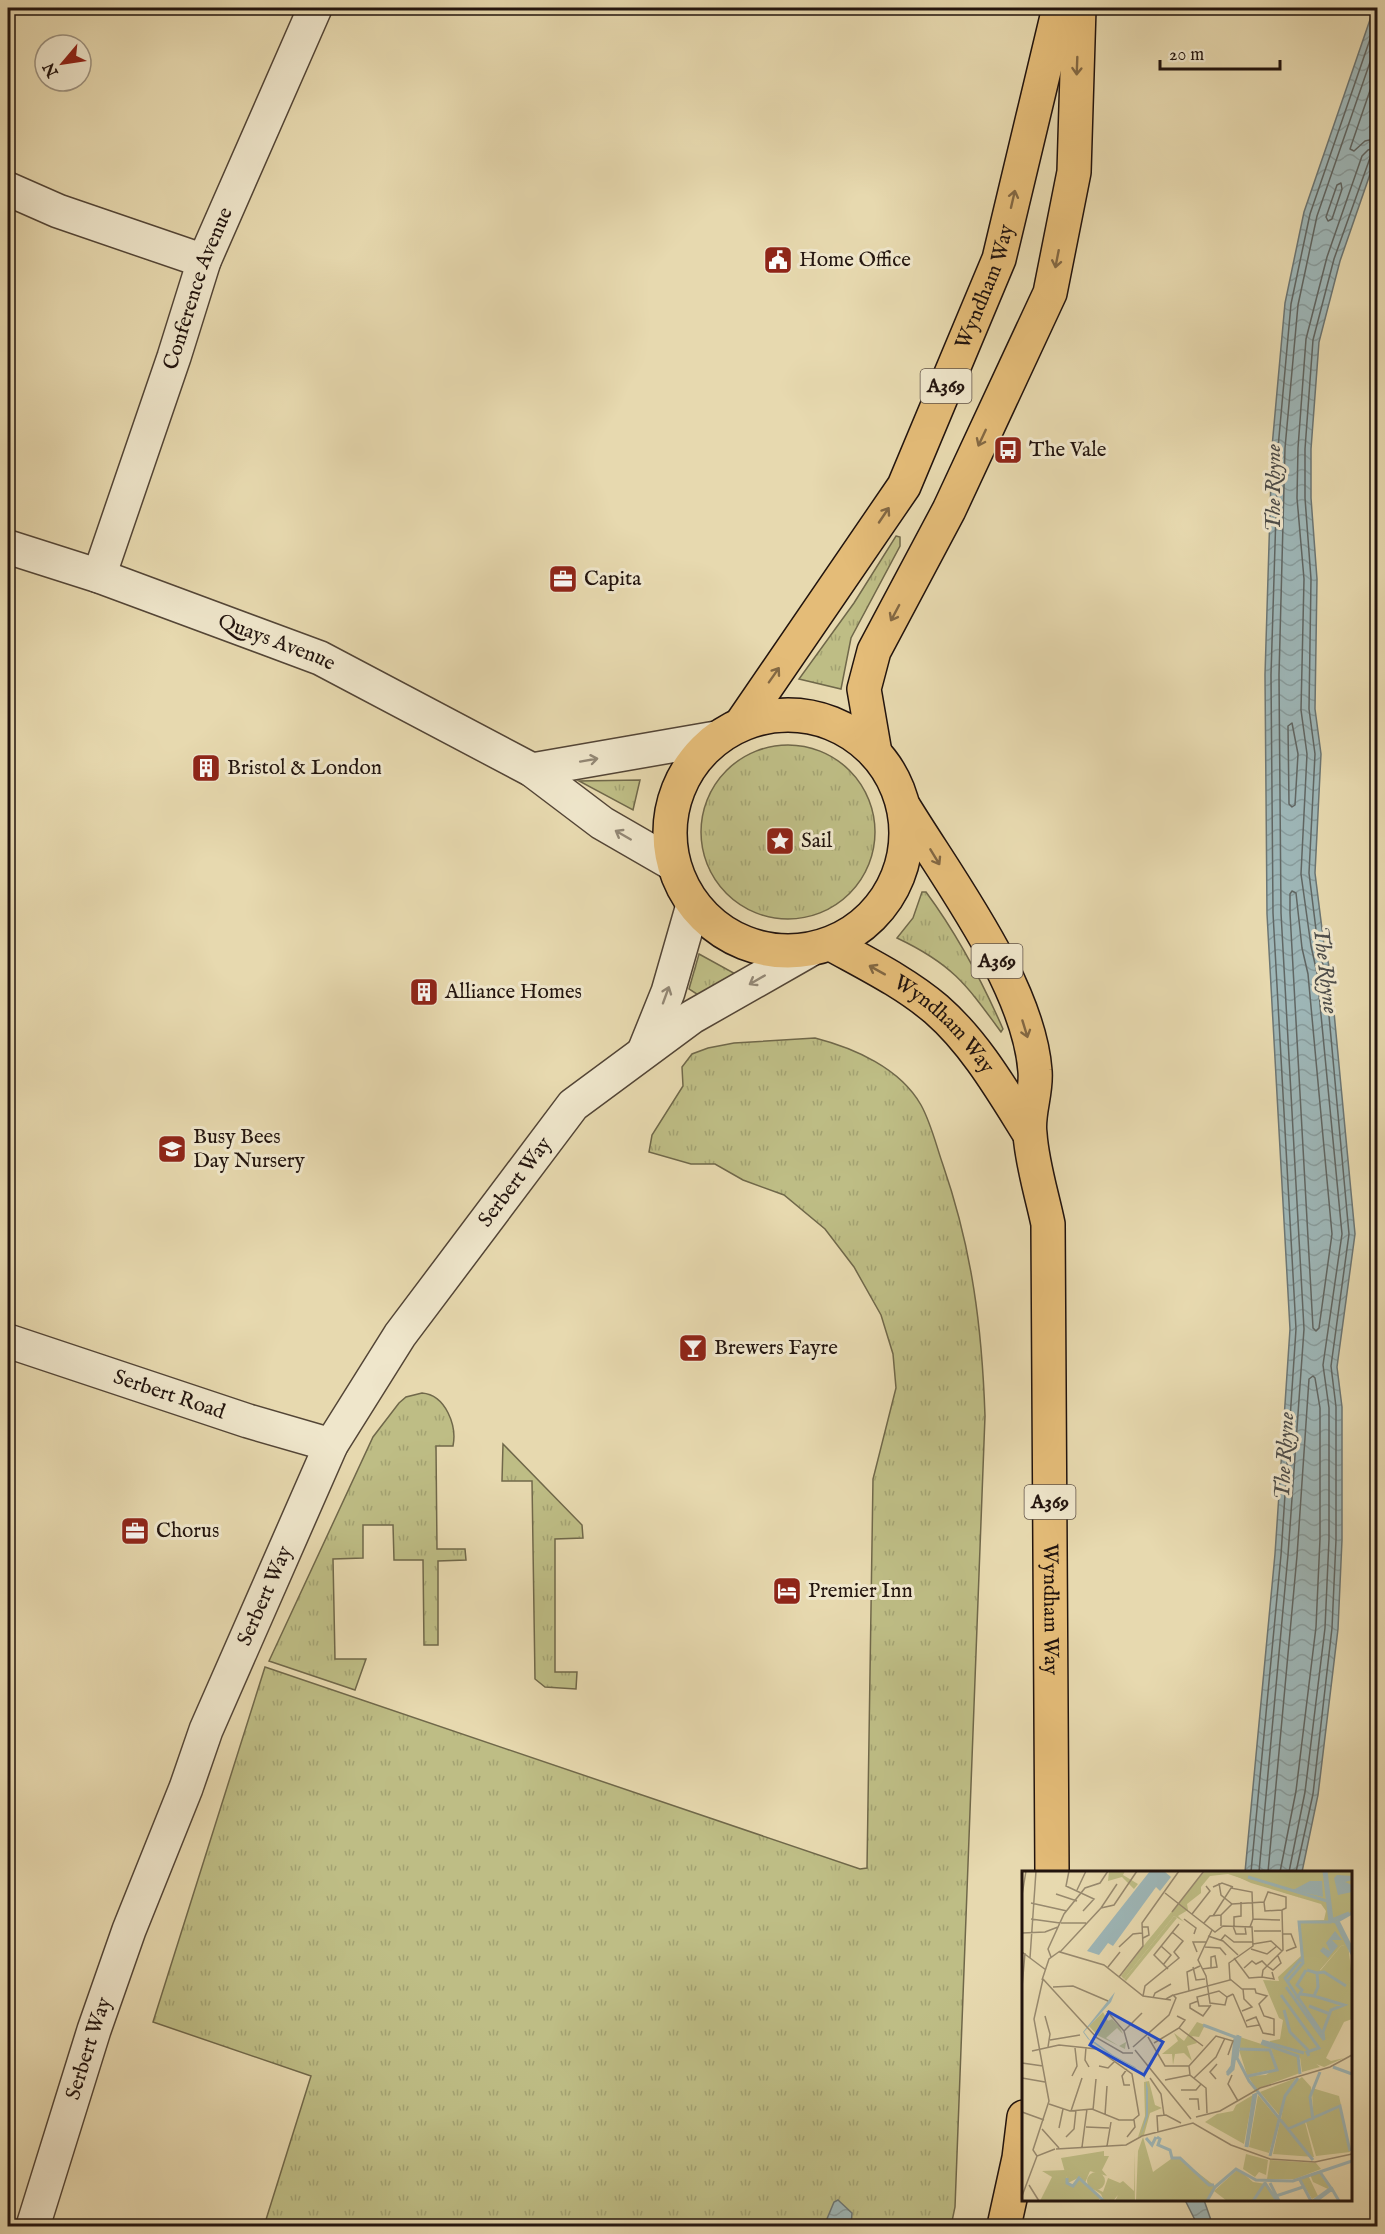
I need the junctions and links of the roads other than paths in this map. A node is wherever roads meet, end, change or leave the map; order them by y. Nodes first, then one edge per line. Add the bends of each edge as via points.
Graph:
1 (315, 8) edge
2 (1059, 8) edge
3 (1079, 8) edge
4 (8, 189) edge
5 (204, 261) junction
6 (8, 546) edge
7 (99, 576) junction
8 (728, 731) junction
9 (875, 753) junction
10 (532, 770) junction
11 (904, 807) junction
12 (674, 864) junction
13 (693, 905) junction
14 (820, 947) junction
15 (645, 1049) junction
16 (1029, 1133) junction
17 (8, 1341) edge
18 (331, 1445) junction
19 (1052, 1871) edge
20 (1022, 2127) edge
21 (33, 2226) edge
22 (1004, 2226) edge

1 - 5 street, Conference Avenue
8 -> 2 main road, Wyndham Way / A369 via 904,486 999,259
3 -> 9 main road, A369 via 1074,172 1050,293 949,510 874,651 864,689
4 - 5 street via 58,211
5 - 7 street, Conference Avenue
6 - 7 street, Quays Avenue
7 - 10 street, Quays Avenue via 320,658
8 - 9 main road, A369 via 788,714 817,717 846,729
10 -> 8 street
8 - 12 main road, A369 via 684,774 673,804 669,839
9 - 11 main road, A369 via 897,786
12 -> 10 street, Quays Avenue via 602,823
11 - 14 main road, A369 via 906,845 898,878 881,908 853,933
11 -> 16 main road, Wyndham Way / A369 via 1010,986 1035,1071
12 - 13 main road, A369
13 - 14 main road, A369 via 711,924 739,941 768,950
15 -> 13 street via 668,992
14 -> 15 street, Serbert Way via 692,1017
16 -> 14 main road, Wyndham Way / A369 via 976,1052 937,1010 896,980
15 - 18 street, Serbert Way via 573,1105 400,1335
16 - 19 main road, Wyndham Way / A369 via 1048,1224
17 - 18 street, Serbert Road
18 - 21 street, Serbert Way via 206,1730 129,1930
20 - 22 main road

